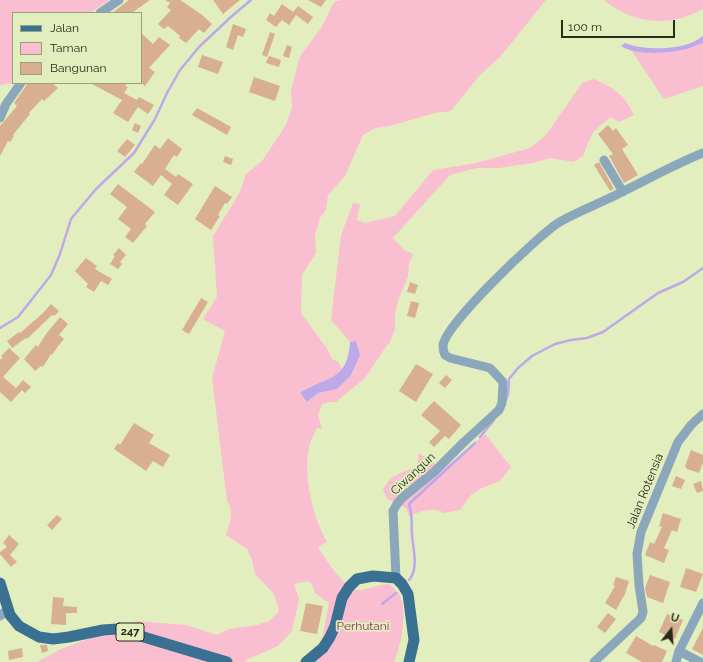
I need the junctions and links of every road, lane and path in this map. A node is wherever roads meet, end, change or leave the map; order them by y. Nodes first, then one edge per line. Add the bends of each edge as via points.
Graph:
1 (119, 0) edge
2 (101, 12) edge
3 (20, 84) edge
4 (0, 118) edge
5 (703, 152) edge
6 (604, 160) dead end
7 (623, 192) junction
8 (703, 414) edge
9 (396, 578) junction
10 (0, 583) edge
11 (702, 608) edge
12 (4, 613) edge
13 (679, 651) junction
14 (227, 662) edge
15 (306, 662) edge
16 (409, 662) edge
17 (594, 662) edge
18 (676, 662) edge
19 (700, 662) edge

1 - 2 street
3 - 4 street via 6,104
5 - 7 street
6 - 7 street
7 - 9 street, Ciwangun via 558,223 512,263 458,320 444,341 445,355 450,358 490,368 502,382 502,403 499,410 434,472 402,498 395,508 393,516
8 - 17 street, Jalan Rotensia via 678,442 641,532 637,554 643,612 641,618
9 - 15 main road via 373,576 357,579 342,598 330,637 323,648
9 - 16 main road via 406,588 410,601 414,640
10 - 12 main road, 247
11 - 13 street
12 - 14 main road, 247 via 19,626 39,637 54,639 117,629
13 - 18 street
13 - 19 street

